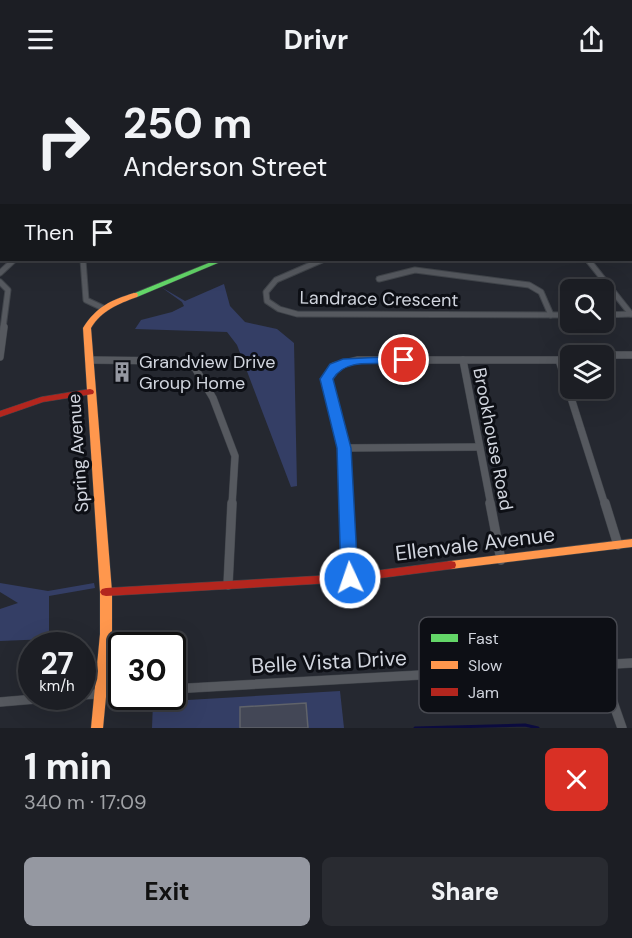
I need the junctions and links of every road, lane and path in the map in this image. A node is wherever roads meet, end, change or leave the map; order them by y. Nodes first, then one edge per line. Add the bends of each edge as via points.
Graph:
1 (13, 261) edge
2 (83, 261) edge
3 (219, 261) edge
4 (320, 261) edge
5 (589, 261) edge
6 (0, 273) edge
7 (379, 279) dead end
8 (0, 282) edge
9 (103, 308) junction
10 (632, 314) edge
11 (550, 315) junction
12 (560, 315) edge
13 (614, 315) edge
14 (632, 355) edge
15 (0, 357) edge
16 (89, 360) junction
17 (463, 360) junction
18 (559, 360) junction
19 (90, 392) junction
20 (0, 414) edge
21 (479, 447) junction
22 (344, 448) junction
23 (632, 543) edge
24 (618, 544) junction
25 (501, 560) junction
26 (350, 578) junction
27 (228, 585) junction
28 (106, 592) junction
29 (632, 663) edge
30 (617, 664) edge
31 (419, 675) edge
32 (186, 688) edge
33 (101, 693) junction
34 (108, 693) edge
35 (96, 694) edge
36 (18, 700) edge
37 (0, 702) edge
38 (617, 713) edge
39 (98, 728) edge
40 (622, 728) edge

1 - 6 street
2 - 9 street via 86,300
3 - 9 street
4 - 11 street, Landrace Crescent via 276,280 266,292 267,301 297,314
5 - 10 street
7 - 11 street via 415,270 529,285 541,292
8 - 15 street via 8,290
9 - 16 street, Spring Avenue via 87,328
10 - 13 street
11 - 12 street, Landrace Crescent
14 - 18 street via 568,355
16 - 19 street, Spring Avenue
16 - 27 street via 176,361 197,370 235,456
17 - 18 street
17 - 21 street, Brookhouse Road
17 - 22 street via 358,360 334,366 328,373 327,384
18 - 24 street
19 - 20 street via 41,400
19 - 28 street, Spring Avenue
21 - 22 street
21 - 25 street, Brookhouse Road
22 - 26 street
23 - 24 street, Ellenvale Avenue
24 - 25 street, Ellenvale Avenue
25 - 26 street, Ellenvale Avenue
26 - 27 street, Ellenvale Avenue
27 - 28 street, Ellenvale Avenue
28 - 33 street, Spring Avenue
29 - 30 street, Belle Vista Drive
31 - 32 street, Belle Vista Drive
33 - 34 street
33 - 35 street
33 - 39 street, Spring Avenue
36 - 37 street
38 - 40 street

